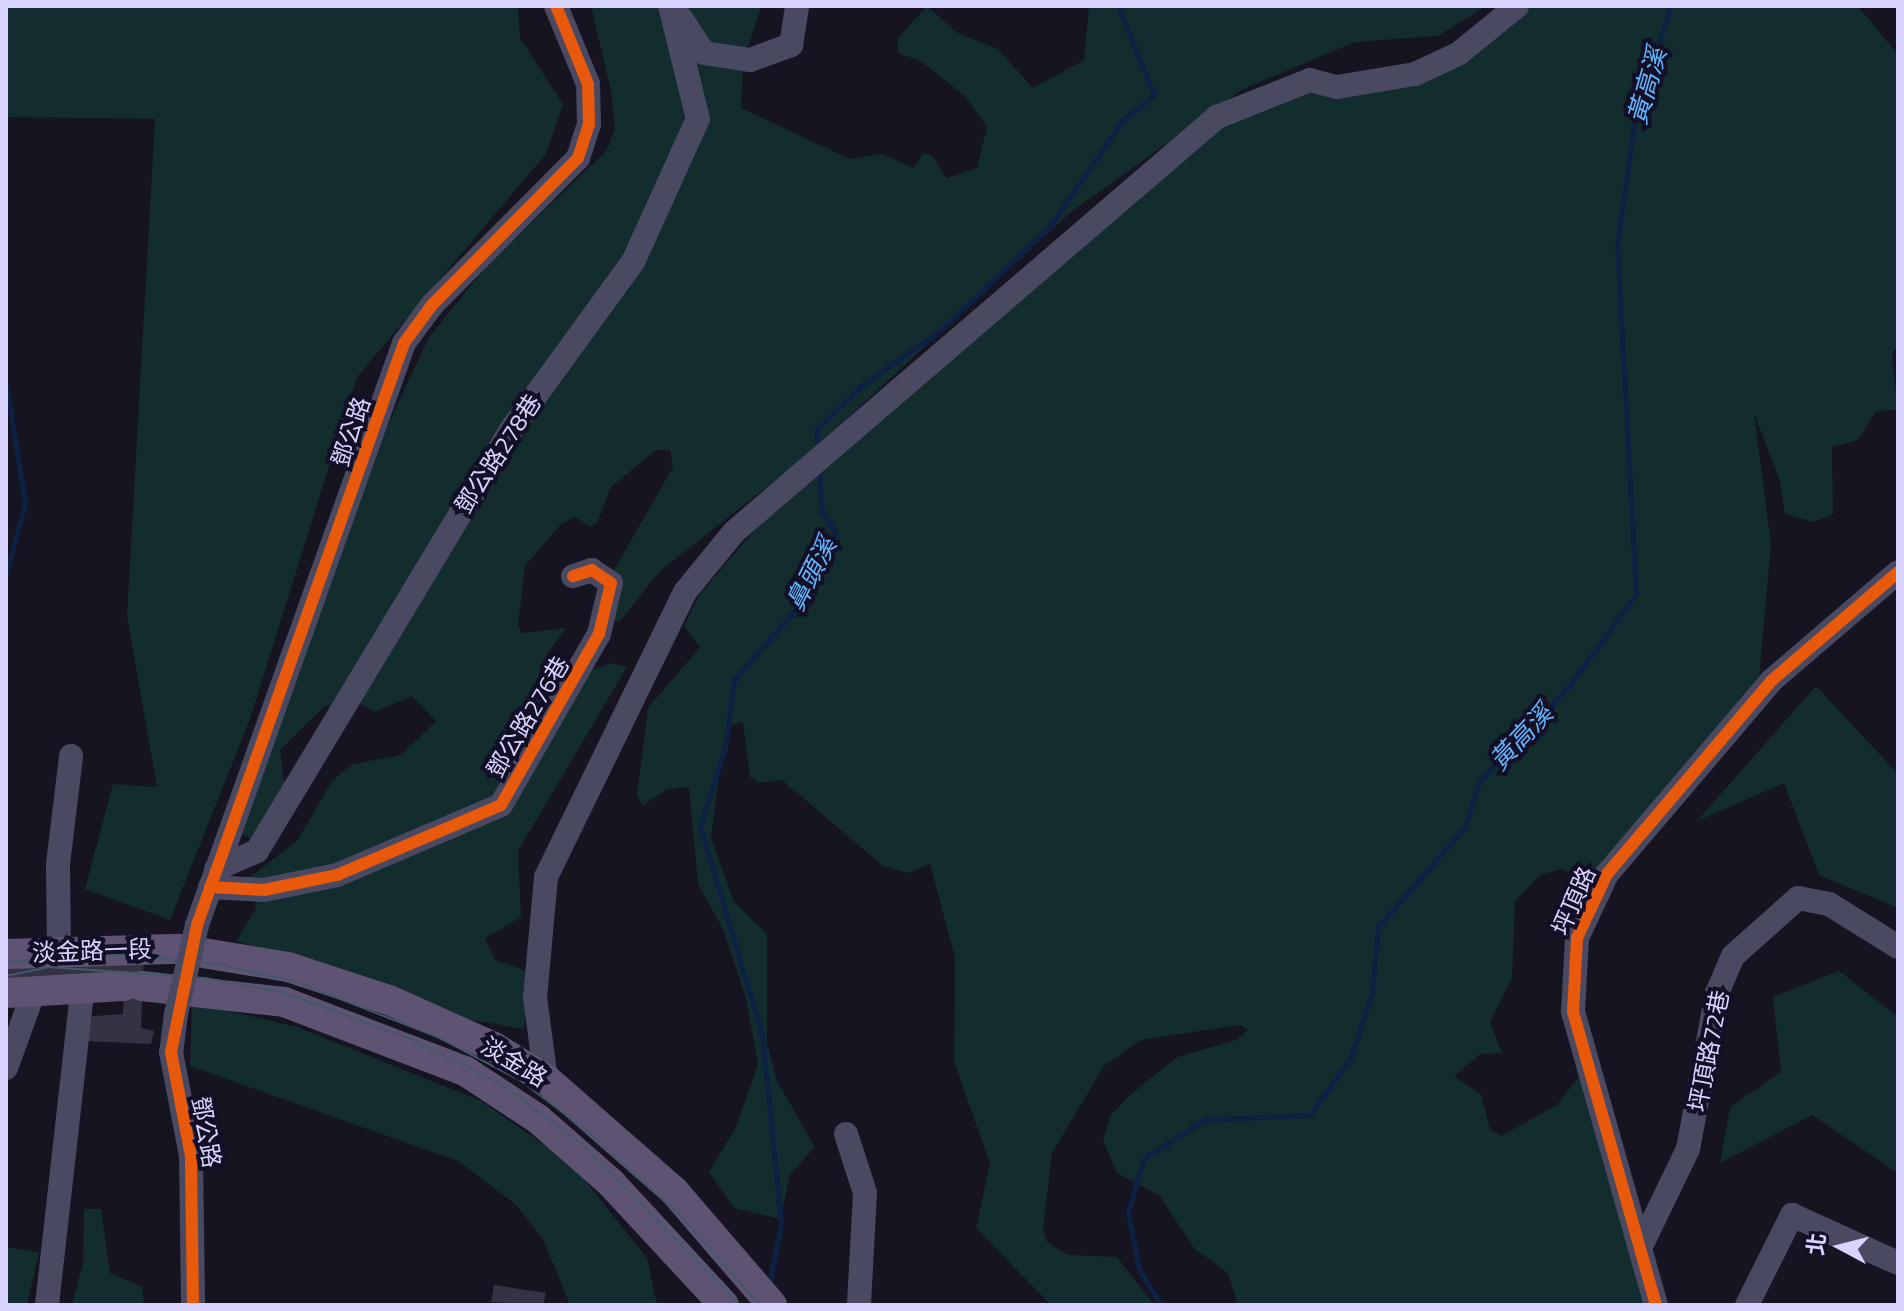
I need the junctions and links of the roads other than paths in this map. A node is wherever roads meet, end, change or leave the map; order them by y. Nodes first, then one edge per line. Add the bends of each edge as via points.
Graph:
1 (556, 6) edge
2 (672, 6) edge
3 (797, 6) edge
4 (1517, 6) edge
5 (1898, 572) edge
6 (573, 576) dead end
7 (71, 756) dead end
8 (213, 878) junction
9 (188, 937) junction
10 (1898, 947) edge
11 (59, 949) junction
12 (6, 954) edge
13 (83, 986) junction
14 (20, 992) edge
15 (153, 993) junction
16 (6, 1068) edge
17 (546, 1079) junction
18 (846, 1134) dead end
19 (1643, 1242) junction
20 (1898, 1263) edge
21 (766, 1298) edge
22 (47, 1305) edge
23 (193, 1305) edge
24 (724, 1305) edge
25 (859, 1305) edge
26 (1656, 1305) edge
27 (1747, 1305) edge

1 - 8 street, 鄧公路 via 588,84 589,124 578,158 432,305 404,343
2 - 3 street via 704,53 750,60 791,45
2 - 8 street, 鄧公路278巷 via 698,119 633,262 510,431 257,851
4 - 17 street via 1458,54 1415,74 1337,87 1310,80 1217,117 734,532 685,592 546,877 535,998
5 - 19 street, 坪頂路 via 1771,681 1607,874 1577,938 1573,1012
6 - 8 street, 鄧公路276巷 via 592,570 611,583 599,634 501,805 337,875 264,890
7 - 11 street via 58,864
8 - 9 street, 鄧公路
9 - 11 main road, 淡金路一段
9 - 15 street, 鄧公路, bridge
9 - 17 main road, 淡金路 via 389,1000
10 - 19 street, 坪頂路72巷 via 1829,904 1798,898 1733,956 1717,993 1688,1149
11 - 12 main road, 淡金路一段
13 - 14 main road, 淡金路一段
13 - 15 main road, 淡金路一段
13 - 22 street
14 - 16 street
15 - 23 street, 鄧公路 via 171,1052 191,1156
15 - 24 main road, 淡金路 via 284,1002 465,1071 538,1119 611,1183
17 - 21 main road, 淡金路 via 674,1191
18 - 25 street via 865,1193
19 - 26 street, 坪頂路
20 - 27 street via 1792,1215

